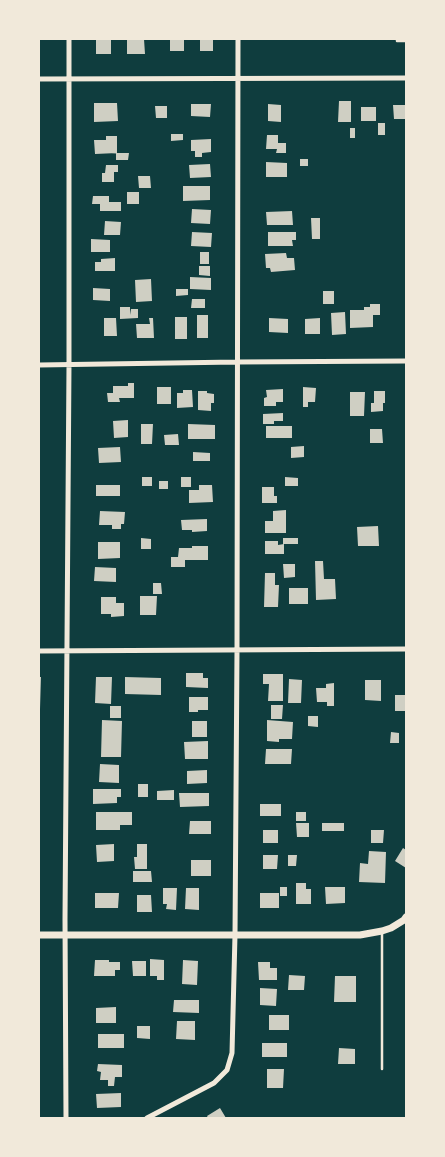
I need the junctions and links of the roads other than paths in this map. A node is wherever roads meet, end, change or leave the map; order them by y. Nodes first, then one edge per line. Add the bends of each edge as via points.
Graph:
1 (69, 39) edge
2 (238, 39) edge
3 (397, 39) edge
4 (406, 41) edge
5 (238, 78) junction
6 (406, 78) edge
7 (39, 79) edge
8 (68, 79) junction
9 (406, 361) edge
10 (237, 362) junction
11 (69, 364) junction
12 (39, 365) edge
13 (406, 649) edge
14 (237, 650) junction
15 (39, 651) edge
16 (67, 651) junction
17 (406, 917) edge
18 (382, 931) junction
19 (39, 935) edge
20 (66, 935) junction
21 (235, 935) junction
22 (382, 1070) dead end
23 (66, 1118) edge
24 (148, 1118) edge

1 - 8 street
2 - 5 street
3 - 4 lane
5 - 6 street
5 - 8 street
5 - 10 street
7 - 8 street
8 - 11 street
9 - 10 street
10 - 11 street
10 - 14 street
11 - 12 street
11 - 16 street
13 - 14 street
14 - 16 street
14 - 21 street
15 - 16 street
16 - 20 street
17 - 18 street
18 - 21 street via 348,936
18 - 22 lane
19 - 20 street
20 - 21 street
20 - 23 street
21 - 24 street via 232,1053 227,1070 214,1083

